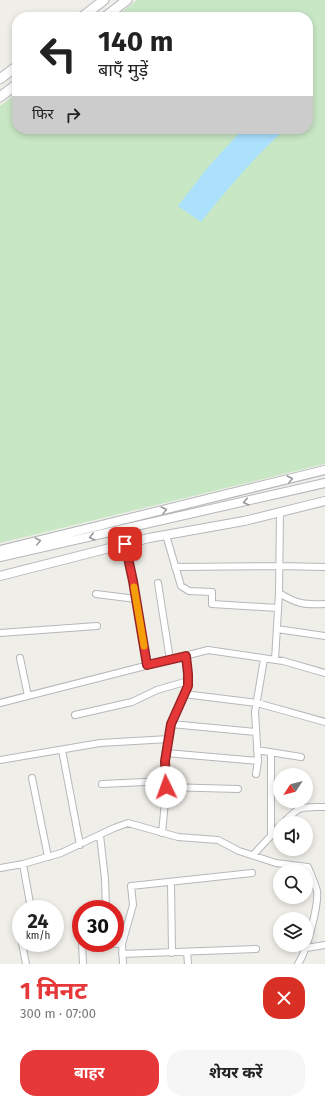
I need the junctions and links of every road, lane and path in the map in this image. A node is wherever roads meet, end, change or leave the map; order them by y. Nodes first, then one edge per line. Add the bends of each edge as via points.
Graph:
1 (104, 0) edge
2 (128, 0) edge
3 (88, 12) edge
4 (112, 12) edge
5 (12, 70) edge
6 (0, 79) edge
7 (12, 88) edge
8 (0, 97) edge
9 (325, 470) edge
10 (325, 483) edge
11 (325, 501) edge
12 (280, 512) junction
13 (112, 532) junction
14 (166, 535) junction
15 (125, 544) junction
16 (115, 546) junction
17 (0, 550) edge
18 (0, 557) edge
19 (279, 566) junction
20 (176, 567) junction
21 (325, 567) edge
22 (0, 576) edge
23 (158, 584) dead end
24 (279, 593) junction
25 (96, 594) dead end
26 (136, 600) junction
27 (325, 604) edge
28 (278, 608) junction
29 (96, 626) dead end
30 (277, 629) junction
31 (0, 633) edge
32 (325, 636) edge
33 (186, 656) junction
34 (20, 658) dead end
35 (264, 659) junction
36 (170, 660) junction
37 (275, 660) junction
38 (147, 665) junction
39 (325, 673) edge
40 (188, 681) junction
41 (184, 694) junction
42 (28, 696) junction
43 (0, 703) edge
44 (257, 703) junction
45 (75, 715) dead end
46 (325, 722) edge
47 (171, 724) junction
48 (256, 732) junction
49 (168, 739) junction
50 (62, 750) junction
51 (257, 750) junction
52 (271, 752) junction
53 (166, 753) junction
54 (301, 757) dead end
55 (0, 760) edge
56 (258, 761) junction
57 (256, 774) dead end
58 (32, 778) dead end
59 (102, 784) dead end
60 (166, 784) junction
61 (238, 789) dead end
62 (325, 807) edge
63 (290, 816) edge
64 (162, 833) junction
65 (100, 834) junction
66 (271, 835) joint
67 (80, 845) junction
68 (253, 855) junction
69 (48, 857) junction
70 (23, 864) junction
71 (0, 868) edge
72 (252, 874) dead end
73 (171, 882) junction
74 (30, 900) edge
75 (106, 900) edge
76 (313, 920) edge
77 (124, 937) edge
78 (325, 945) edge
79 (313, 947) edge
80 (256, 948) dead end
81 (24, 952) edge
82 (82, 952) edge
83 (187, 952) junction
84 (304, 952) edge
85 (172, 953) junction
86 (122, 954) joint
87 (26, 964) edge
88 (83, 964) edge
89 (123, 964) edge
90 (188, 964) edge
91 (298, 964) edge

1 - 3 main road
2 - 4 main road
5 - 6 main road
7 - 8 main road
17 -> 9 street
10 -> 13 street
11 - 12 street
12 - 14 street
12 - 19 street
13 - 16 street
13 -> 18 street
14 - 15 street
14 - 20 street
15 - 16 street
15 - 26 street
16 - 22 street
19 - 20 street
19 - 21 street
19 - 24 street
20 - 28 street via 181,586 189,591 212,592 212,604
23 - 36 street
24 - 27 street via 304,605
24 - 28 street
25 - 26 street
26 - 38 street
28 - 30 street
29 - 31 street
30 - 32 street
30 - 37 street
33 - 35 street via 208,650
33 - 36 street
33 - 40 street
34 - 42 street
35 - 37 street
35 - 44 street
36 - 38 street
37 - 39 street
38 - 42 street
40 - 41 street
40 - 45 street via 157,690 132,702
41 - 44 street
41 - 47 street
42 - 43 street
44 - 46 street
44 - 48 street
47 - 48 street
47 - 49 street
48 - 51 street
49 - 50 street via 100,744
49 - 53 street
50 - 55 street
50 - 67 street
51 - 52 street
51 - 56 street
52 - 54 street
52 - 66 street
53 - 56 street
53 - 60 street
56 - 57 street
58 - 69 street
59 - 60 street
60 - 61 street
60 - 64 street
62 - 63 street via 302,807
64 - 65 street via 128,823
64 - 68 street via 218,840
65 - 67 street
65 - 75 street
66 - 68 street
67 - 69 street
68 - 76 street via 276,863 308,867 317,891
69 - 70 street
70 - 71 street
70 - 74 street
72 - 73 street
73 - 77 street via 131,886 133,905
73 - 85 street
78 - 79 street
80 - 83 street
81 - 87 street
82 - 88 street
83 - 85 street
83 - 90 street
84 - 91 street
85 - 86 street
86 - 89 street

